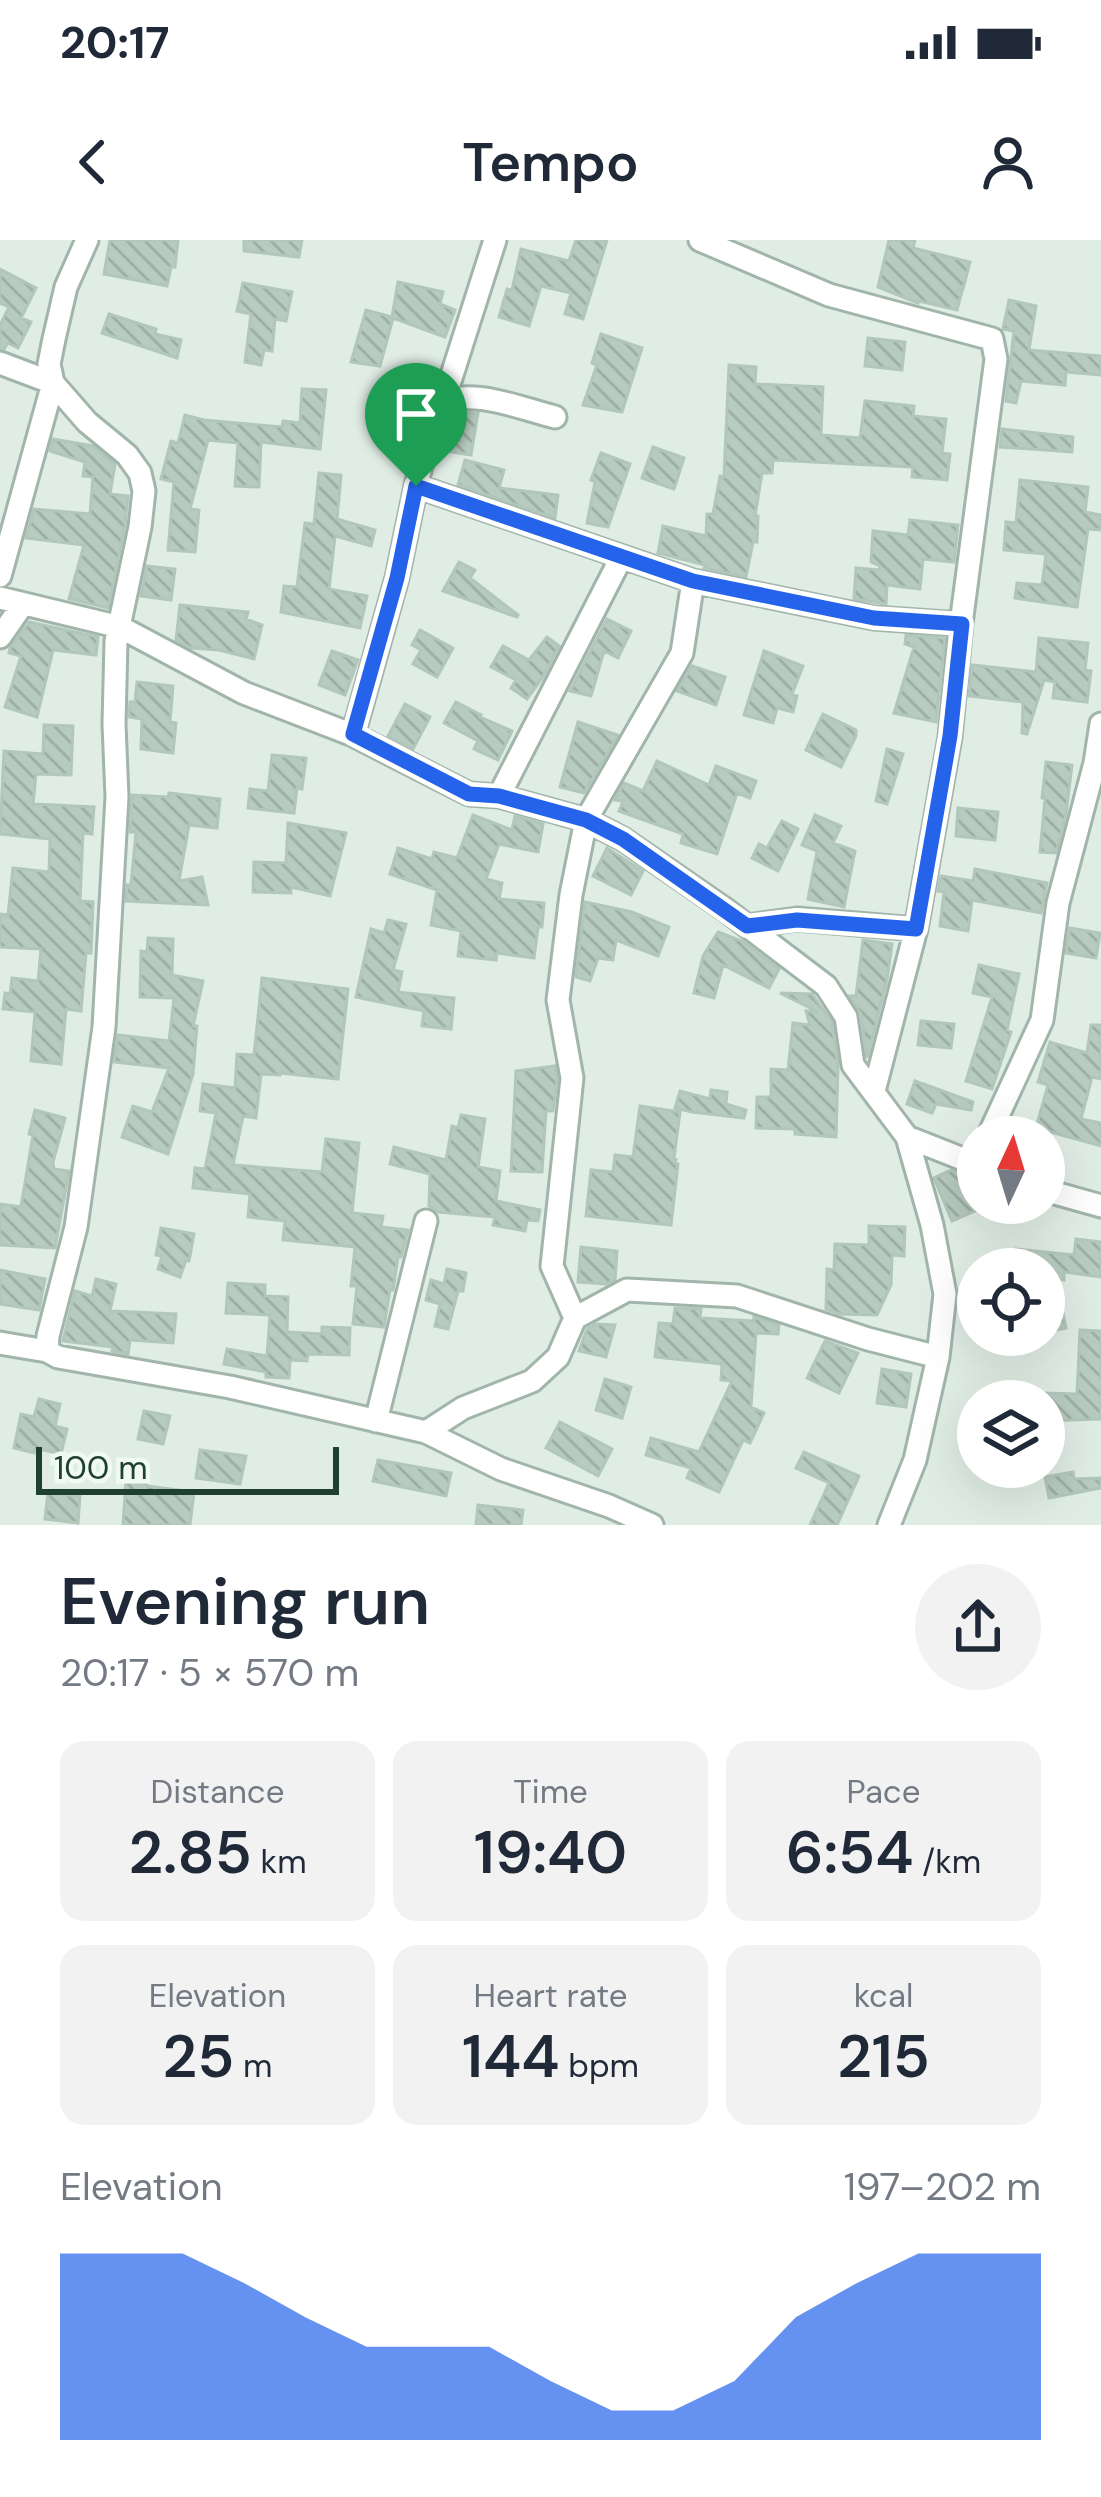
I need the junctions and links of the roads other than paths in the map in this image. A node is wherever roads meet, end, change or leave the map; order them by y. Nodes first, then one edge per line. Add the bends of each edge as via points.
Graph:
1 (88, 240) edge
2 (495, 240) edge
3 (700, 240) edge
4 (0, 363) edge
5 (53, 383) junction
6 (444, 400) junction
7 (556, 417) dead end
8 (416, 486) junction
9 (621, 558) junction
10 (0, 576) edge
11 (693, 581) junction
12 (0, 598) edge
13 (23, 604) junction
14 (962, 624) junction
15 (120, 627) junction
16 (0, 637) edge
17 (1101, 724) edge
18 (353, 734) junction
19 (499, 796) junction
20 (586, 820) junction
21 (747, 926) junction
22 (916, 929) junction
23 (874, 1091) junction
24 (998, 1116) edge
25 (907, 1136) junction
26 (957, 1155) edge
27 (1065, 1196) edge
28 (1101, 1206) edge
29 (426, 1221) dead end
30 (575, 1318) junction
31 (0, 1343) edge
32 (47, 1351) junction
33 (938, 1357) junction
34 (376, 1421) junction
35 (426, 1432) junction
36 (652, 1525) edge
37 (889, 1525) edge

1 - 5 street via 66,286 49,364
2 - 6 street
3 - 14 street via 829,295 992,339
4 - 5 street
5 - 10 street
5 - 15 street via 140,473 140,527
6 - 7 street via 478,398
6 - 8 street
8 - 9 street
8 - 18 street
9 - 11 street
9 - 19 street
11 - 14 street via 874,618
11 - 20 street via 682,653
12 - 13 street
13 - 15 street
13 - 16 street
14 - 22 street
15 - 18 street via 244,693
15 - 32 street via 104,1027 76,1227
17 - 24 street via 1058,903 1042,1020
18 - 19 street via 469,794
19 - 20 street
20 - 21 street
20 - 30 street via 559,1000 572,1078 552,1266
21 - 22 street via 797,920
21 - 23 street via 826,986 846,1018 853,1065
22 - 23 street
23 - 25 street
25 - 26 street
25 - 33 street via 945,1294
27 - 28 street
29 - 34 street
30 - 33 street via 627,1290 737,1296
30 - 35 street via 558,1357 532,1382
31 - 32 street
32 - 34 street
33 - 37 street via 915,1460
34 - 35 street
35 - 36 street via 500,1469

